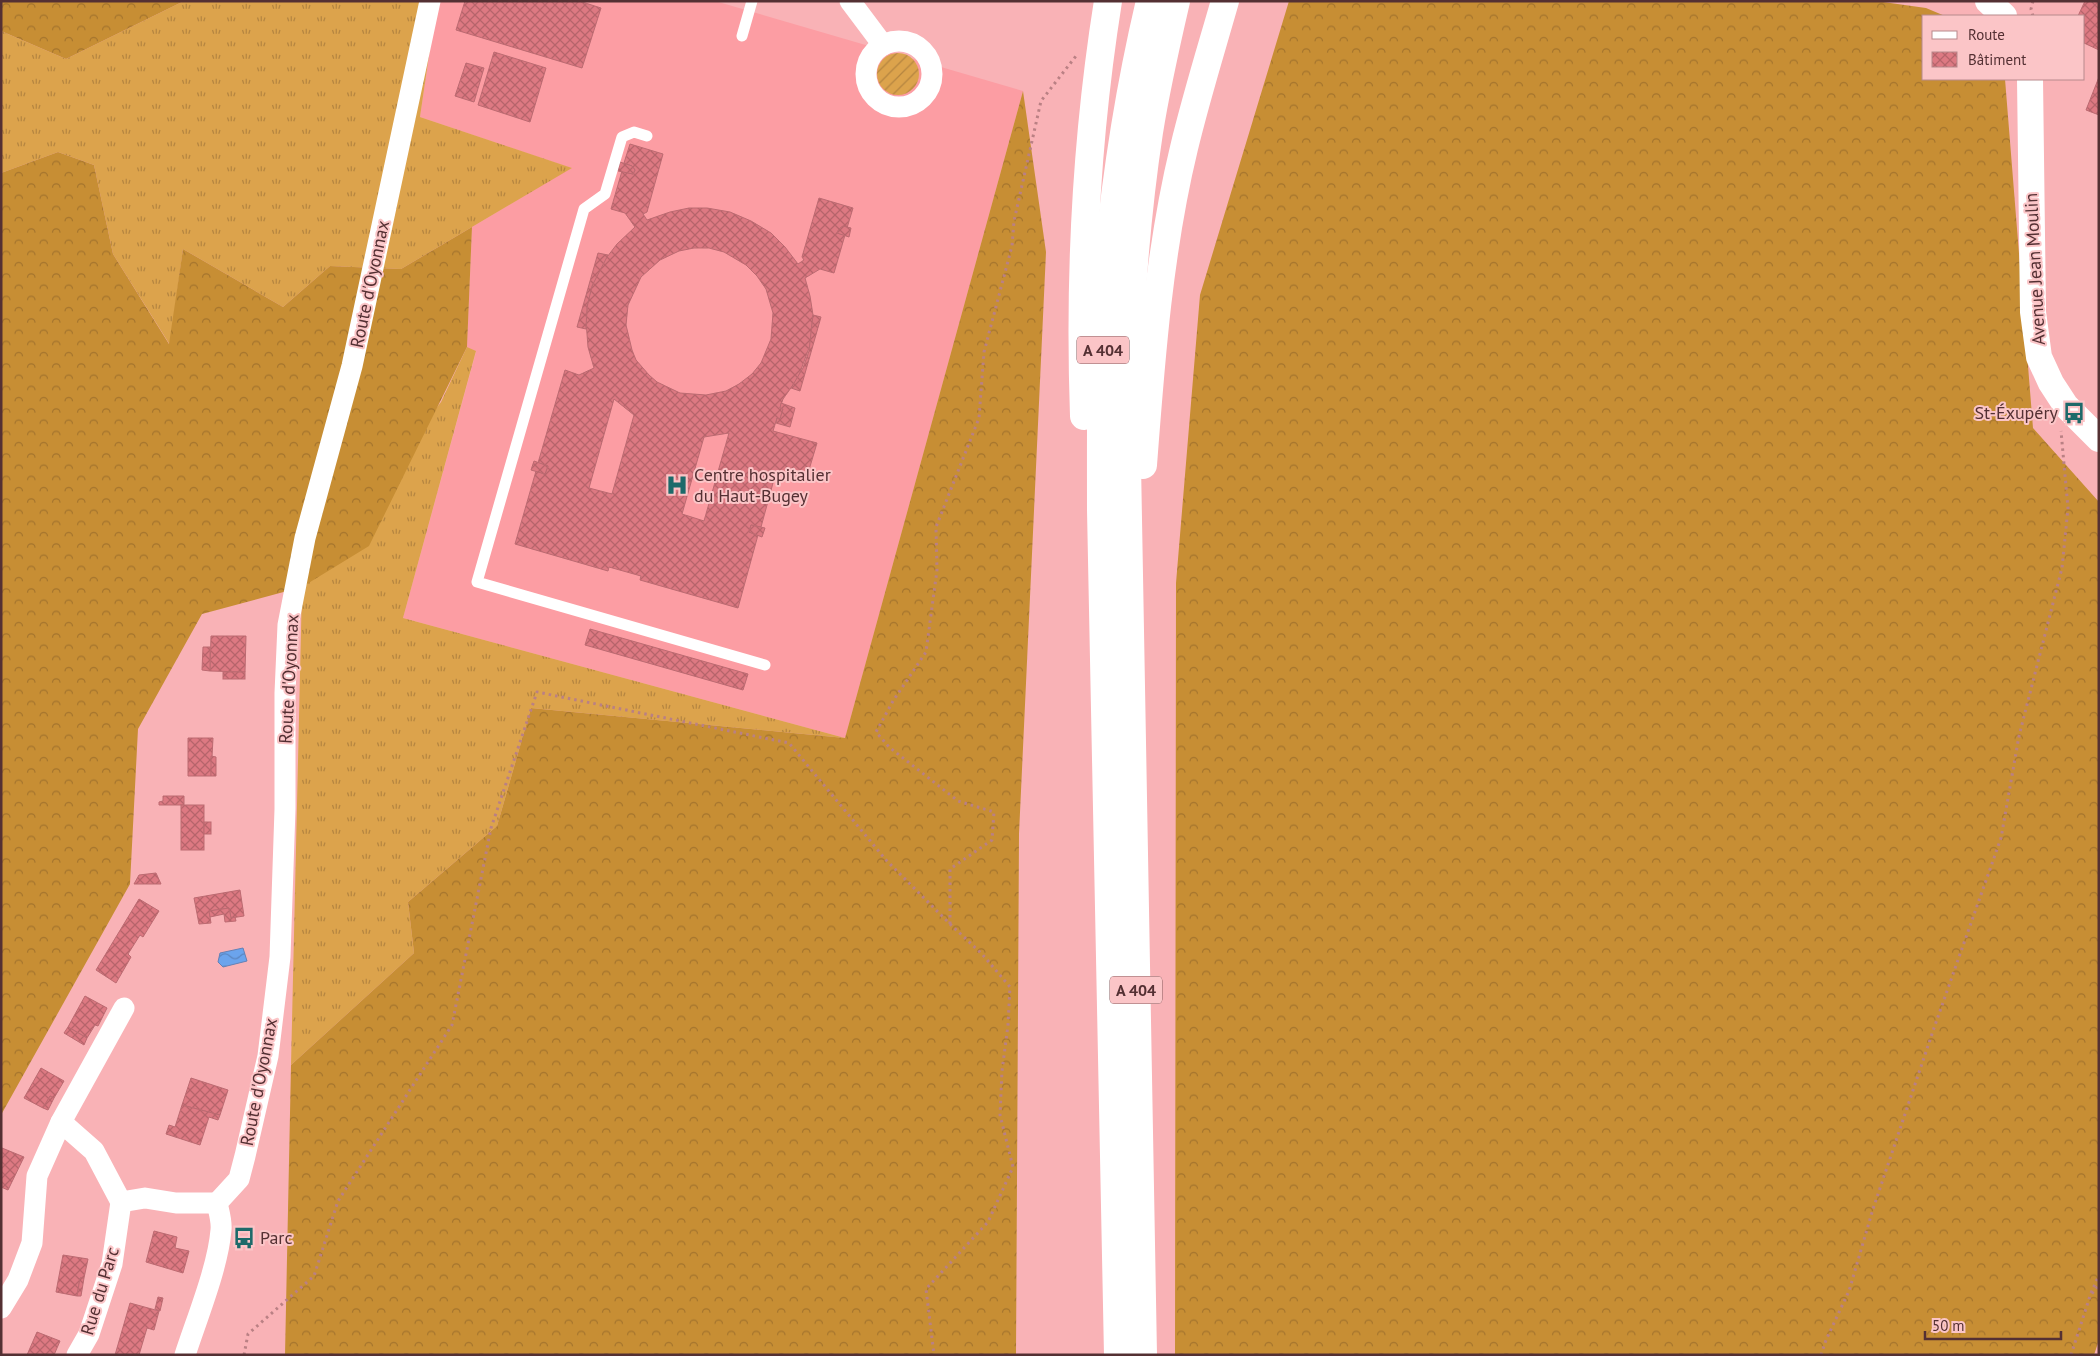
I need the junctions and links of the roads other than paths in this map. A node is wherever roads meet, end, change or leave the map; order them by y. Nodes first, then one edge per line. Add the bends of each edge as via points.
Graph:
1 (430, 1) edge
2 (752, 1) edge
3 (850, 1) edge
4 (1108, 1) edge
5 (1150, 1) edge
6 (1176, 1) edge
7 (1225, 1) edge
8 (1988, 1) edge
9 (2003, 15) edge
10 (742, 36) dead end
11 (883, 45) dead end
12 (2030, 80) edge
13 (647, 136) dead end
14 (2099, 439) edge
15 (1129, 626) junction
16 (765, 665) dead end
17 (1104, 701) junction
18 (124, 1008) dead end
19 (61, 1122) junction
20 (121, 1202) junction
21 (217, 1203) junction
22 (1, 1308) edge
23 (78, 1355) edge
24 (185, 1355) edge
25 (1118, 1355) edge
26 (1143, 1355) edge

1 - 21 street, Route d'Oyonnax via 352,366 305,538 288,625 280,957 268,1056 239,1179
2 - 10 lane
3 - 11 street
4 - 17 highway via 1090,146 1081,288 1084,430
5 - 17 highway, A 404 via 1131,85 1120,155 1106,283 1101,510
6 - 15 highway, A 404 via 1150,130 1132,281 1126,408
7 - 15 highway via 1184,149 1164,261 1150,372
8 - 9 street
12 - 14 street, Avenue Jean Moulin via 2033,312 2039,357 2066,406
13 - 16 lane via 634,132 622,137 605,194 584,209 477,582
15 - 26 highway, A 404
17 - 25 highway, A 404
18 - 19 street
19 - 20 street via 94,1151
19 - 22 street via 37,1176 32,1243 18,1280
20 - 21 street via 145,1198 176,1203
20 - 23 street, Rue du Parc via 112,1264
21 - 24 street via 221,1231

